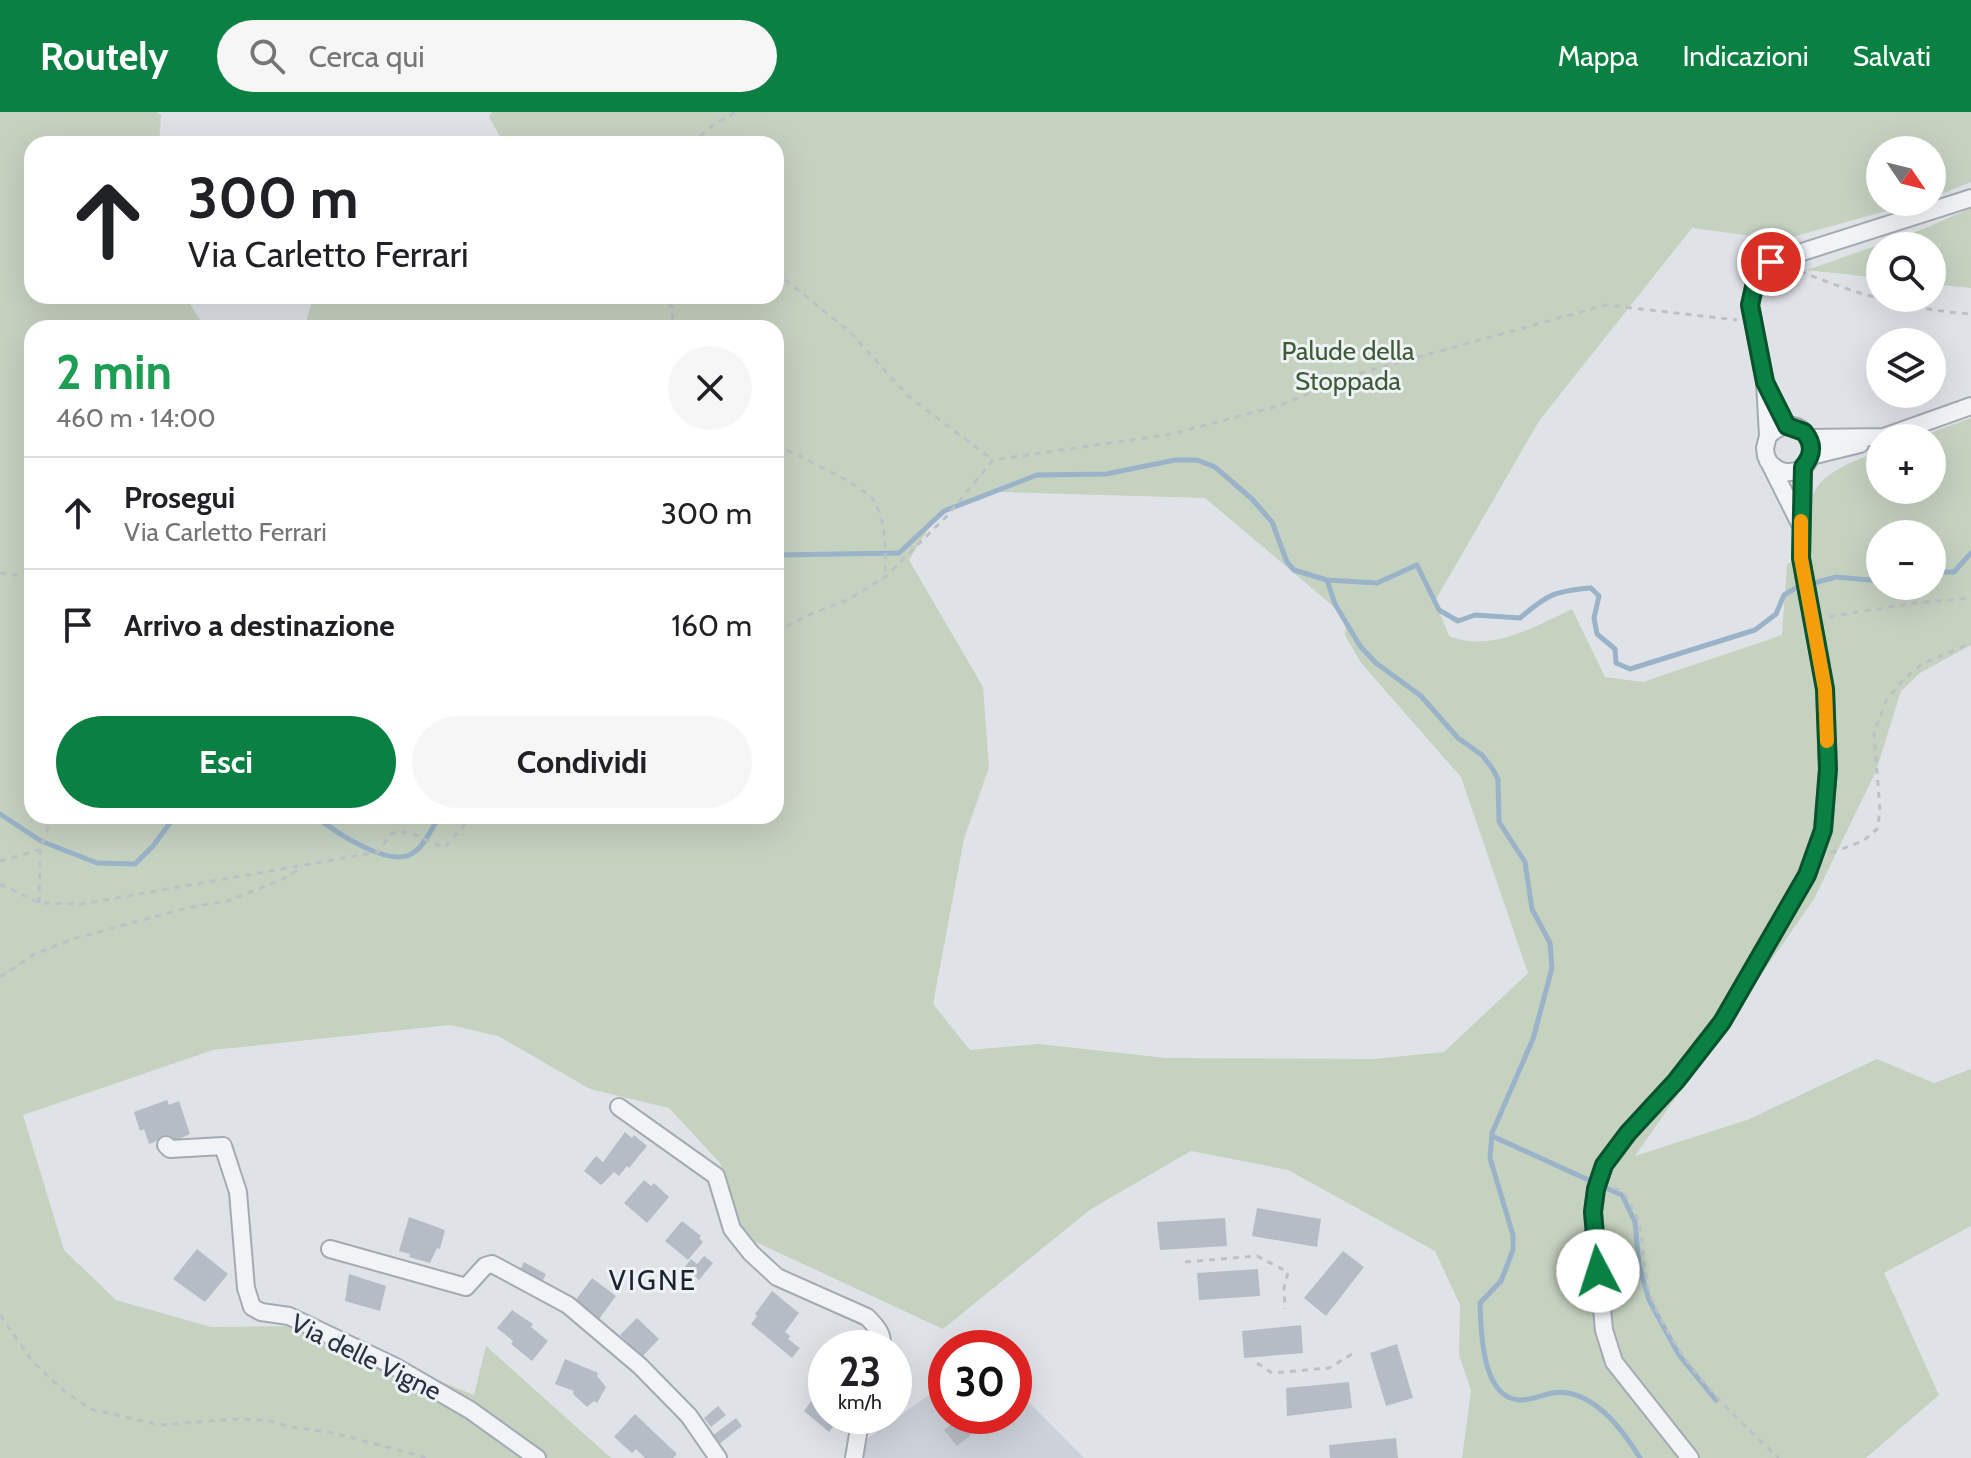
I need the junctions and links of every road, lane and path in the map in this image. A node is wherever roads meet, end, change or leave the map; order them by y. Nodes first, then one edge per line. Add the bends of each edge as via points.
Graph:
1 (736, 112) edge
2 (700, 136) edge
3 (1971, 198) edge
4 (1779, 259) junction
5 (784, 278) edge
6 (666, 304) edge
7 (1971, 314) edge
8 (672, 320) edge
9 (1753, 322) junction
10 (1765, 382) junction
11 (1971, 406) edge
12 (1921, 424) edge
13 (1787, 426) junction
14 (1768, 436) junction
15 (1809, 438) junction
16 (1866, 438) edge
17 (1866, 443) edge
18 (784, 449) edge
19 (993, 460) junction
20 (1768, 460) junction
21 (1807, 462) junction
22 (1801, 526) junction
23 (0, 573) edge
24 (24, 576) edge
25 (885, 577) junction
26 (1971, 598) edge
27 (1813, 619) junction
28 (784, 628) edge
29 (1971, 643) edge
30 (49, 824) edge
31 (465, 824) edge
32 (40, 850) junction
33 (1813, 857) junction
34 (0, 861) edge
35 (306, 865) junction
36 (0, 884) edge
37 (39, 903) junction
38 (0, 977) edge
39 (619, 1107) dead end
40 (166, 1145) dead end
41 (1599, 1181) junction
42 (330, 1249) dead end
43 (1185, 1262) dead end
44 (1285, 1309) dead end
45 (0, 1315) edge
46 (879, 1330) edge
47 (1352, 1354) dead end
48 (1257, 1363) dead end
49 (858, 1434) edge
50 (428, 1458) edge
51 (537, 1458) edge
52 (718, 1458) edge
53 (854, 1458) edge
54 (1690, 1458) edge
55 (1779, 1458) edge

1 - 2 path
3 - 4 street
4 - 7 path via 1848,290
4 - 9 street via 1757,274 1750,305
5 - 19 path via 850,332 908,396
6 - 8 path via 673,307
9 - 10 street
9 - 19 path via 1606,305 1357,374 1278,406 1172,434
10 - 13 street
10 - 14 street
11 - 12 street
13 - 14 street
13 - 15 street via 1801,429
14 - 20 street
15 - 16 street
15 - 21 street
17 - 21 street
18 - 25 path via 874,499 886,537
19 - 25 path via 946,517
20 - 21 street via 1787,473
20 - 22 street
21 - 22 street
22 - 27 street via 1801,558
23 - 24 path
25 - 28 path
26 - 27 path
27 - 33 street via 1825,689 1828,769 1823,830
29 - 33 path via 1922,664 1887,699 1874,733 1877,829 1863,841
30 - 32 path
31 - 35 path via 444,848 408,832 392,833 378,852
32 - 34 path
32 - 37 path
33 - 41 street via 1722,1022 1628,1133
35 - 37 path via 82,904
35 - 38 path via 228,901 73,939 35,954
36 - 37 path
39 - 46 street via 716,1176 732,1229 777,1277 867,1317
40 - 51 street, Via delle Vigne via 223,1146 238,1192 252,1307 289,1316 394,1366 470,1410
41 - 54 street via 1593,1212 1604,1330 1614,1362
41 - 55 path via 1624,1192 1638,1220 1652,1300 1682,1355
42 - 52 street via 466,1287 492,1264 527,1281 568,1305 640,1366 689,1416
43 - 44 path via 1257,1256 1288,1272
45 - 50 path via 33,1362 90,1409 160,1425 266,1420
47 - 48 path via 1329,1368 1272,1373
49 - 53 street

